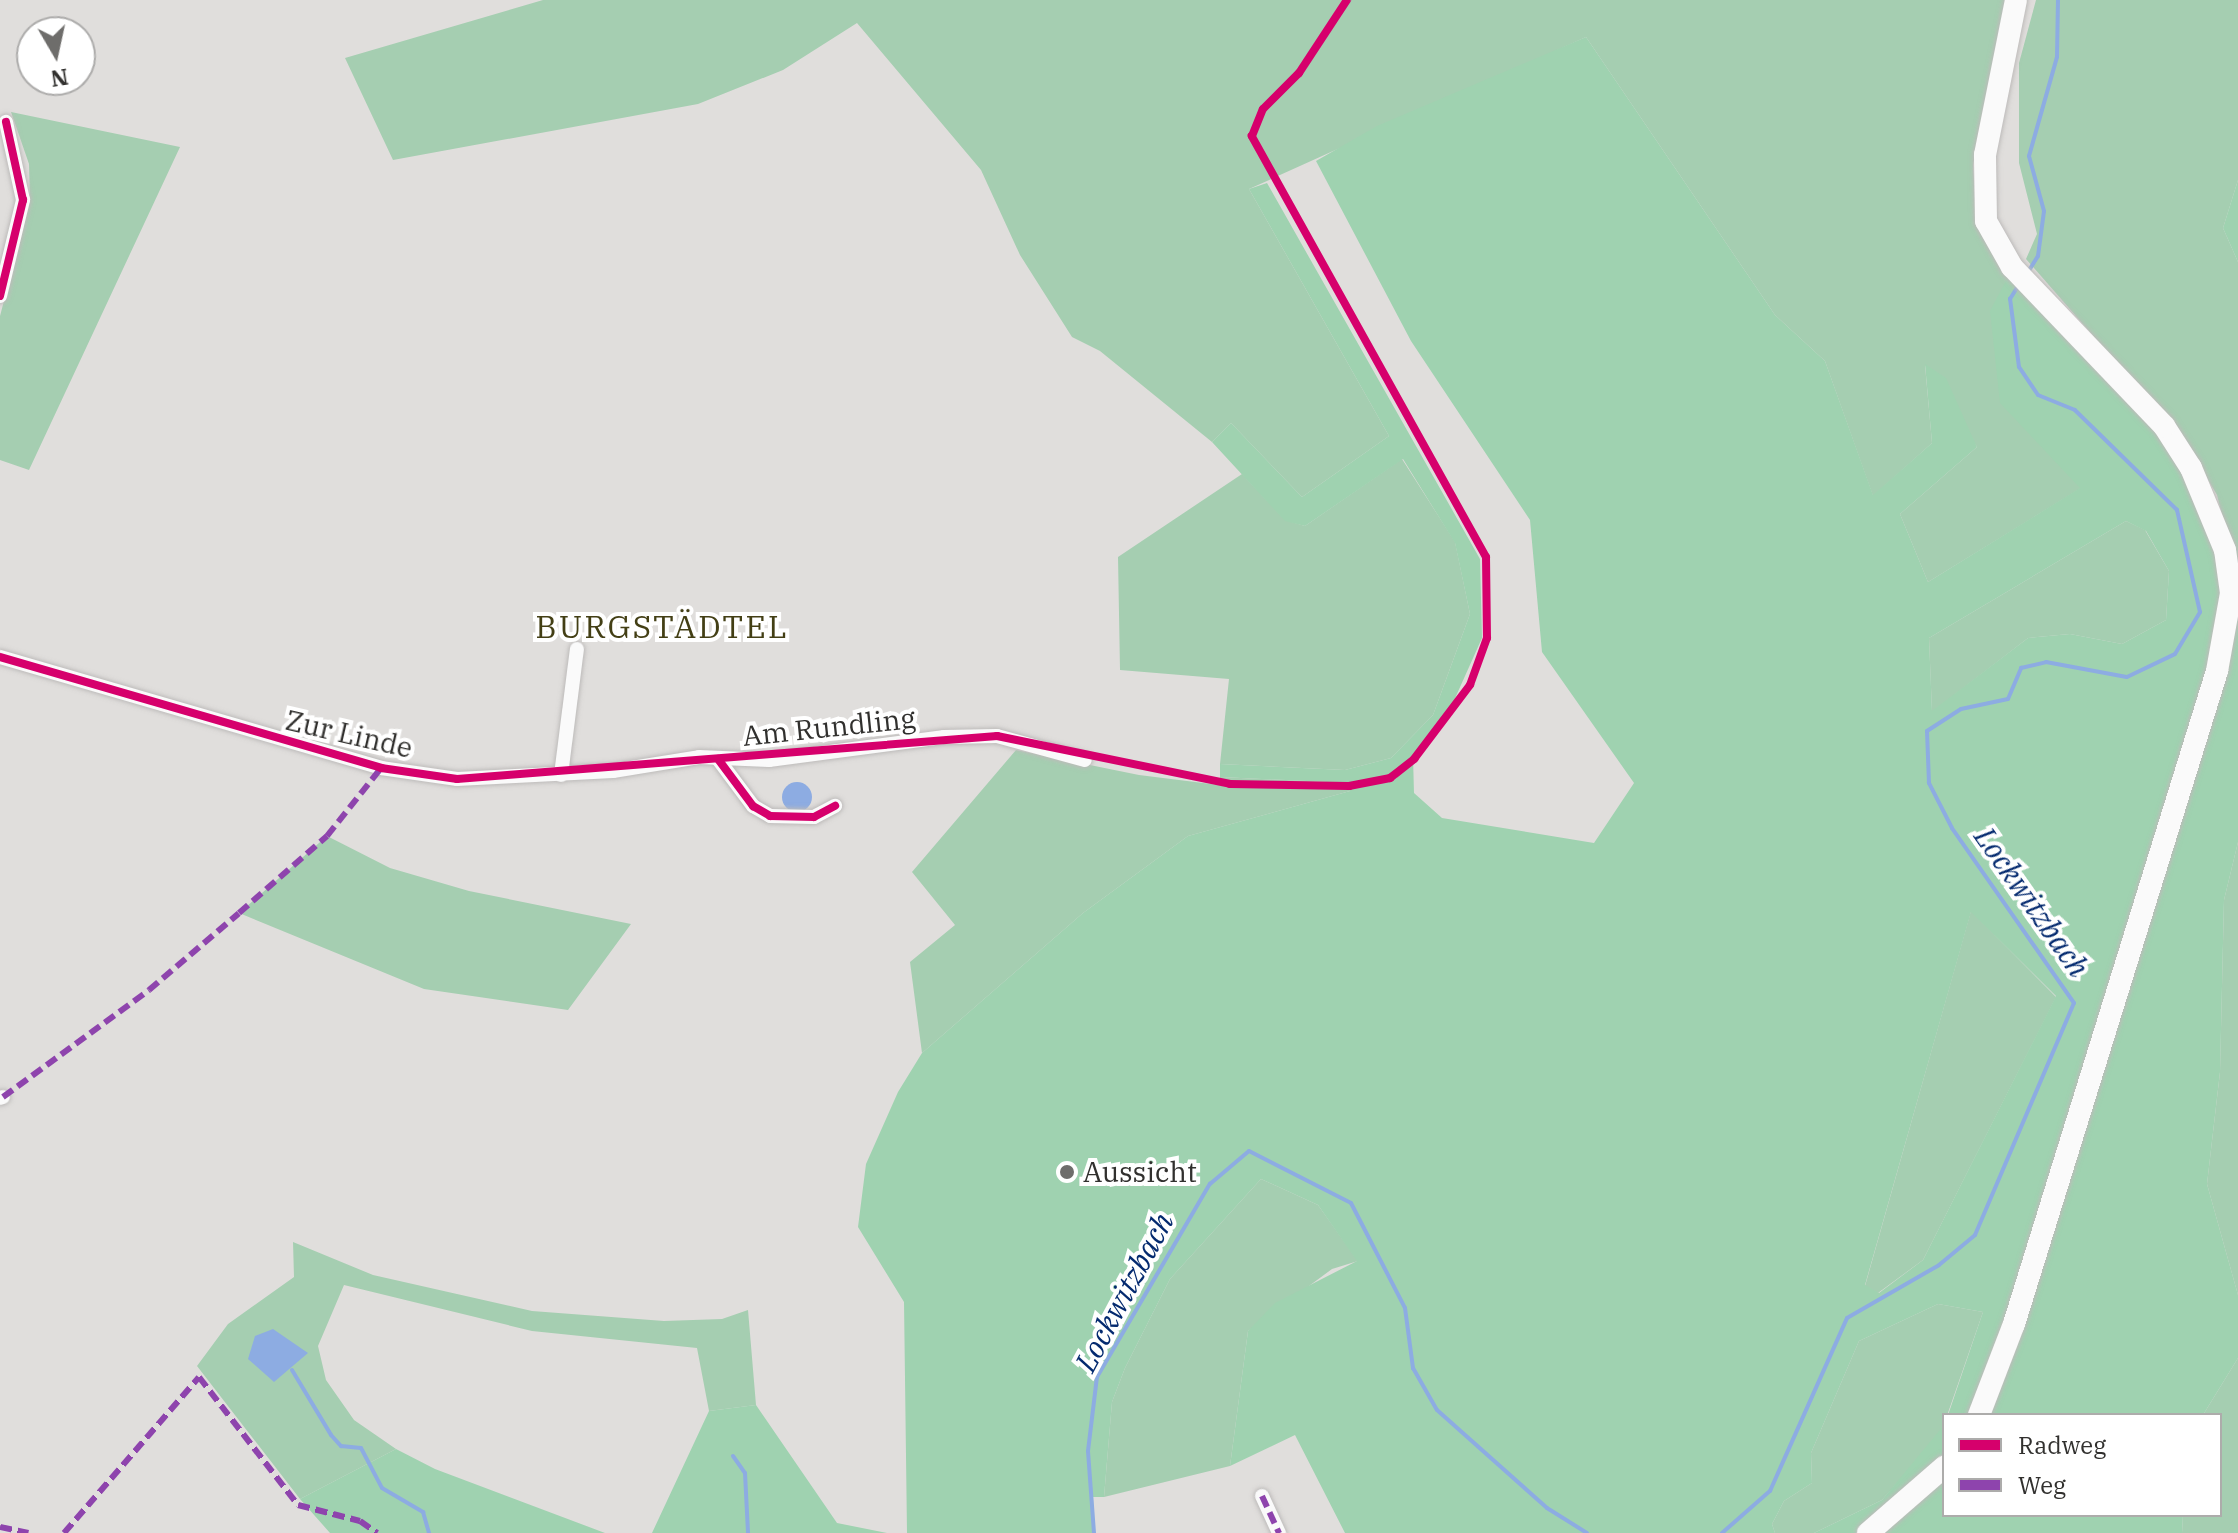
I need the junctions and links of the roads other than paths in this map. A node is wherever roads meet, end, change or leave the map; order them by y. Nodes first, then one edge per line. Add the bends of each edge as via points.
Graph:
1 (2016, 0) edge
2 (6, 122) dead end
3 (0, 296) edge
4 (577, 649) dead end
5 (0, 657) edge
6 (699, 757) joint
7 (718, 759) junction
8 (1085, 760) dead end
9 (561, 775) junction
10 (835, 806) dead end
11 (1980, 1413) edge
12 (1942, 1469) edge
13 (1262, 1496) dead end
14 (1279, 1533) edge
15 (1868, 1533) edge

1 - 11 main road via 1983,193 1995,244 2185,458 2210,505 2231,593 2217,671 2014,1324
2 - 3 street via 23,200
4 - 9 street
5 - 9 street, Zur Linde via 381,768 457,779
6 - 7 street, Am Rundling
6 - 9 street, Zur Linde
7 - 8 street, Am Rundling via 997,736
7 - 10 street, Am Rundling via 753,806 770,816 814,817
12 - 15 main road
13 - 14 street

